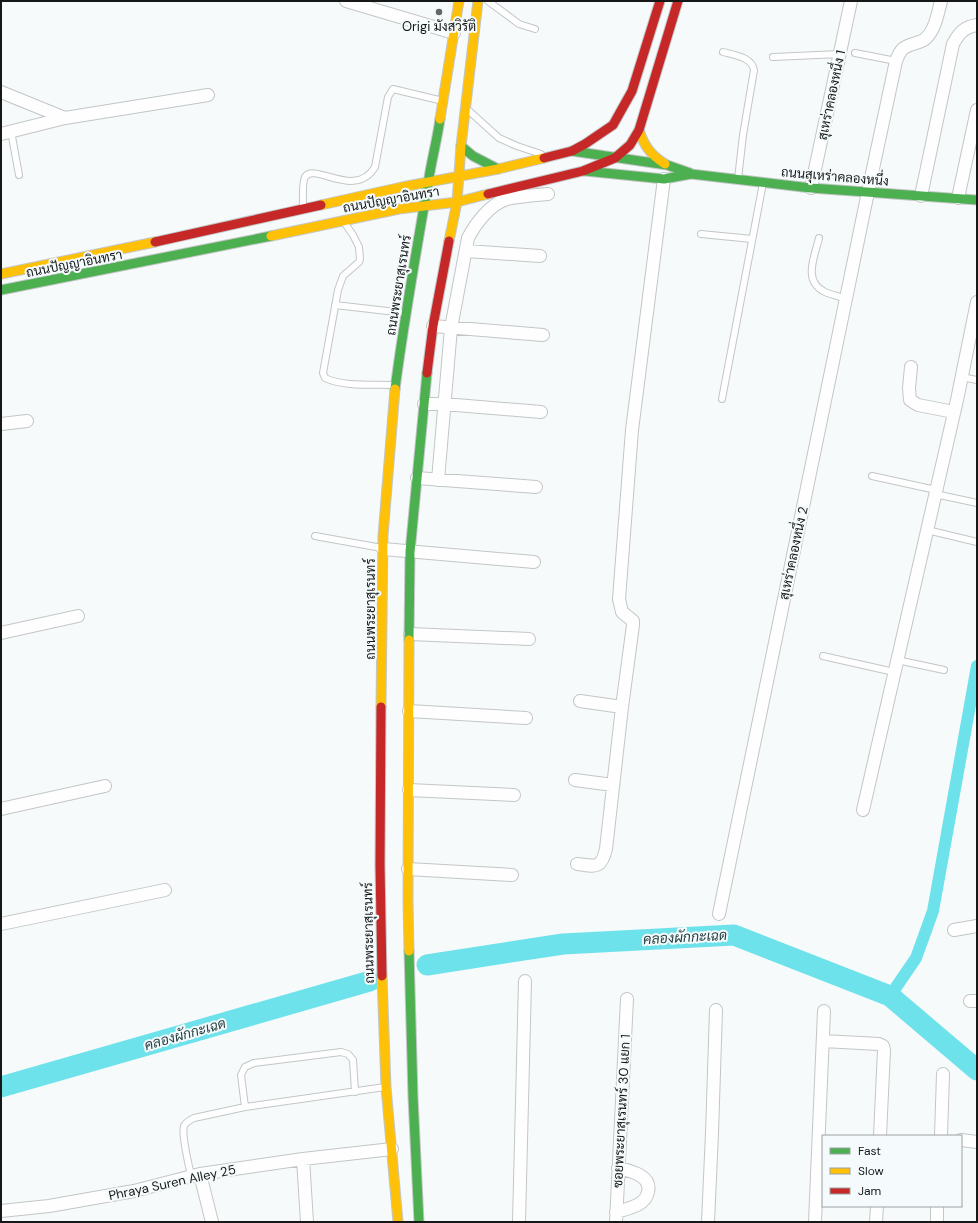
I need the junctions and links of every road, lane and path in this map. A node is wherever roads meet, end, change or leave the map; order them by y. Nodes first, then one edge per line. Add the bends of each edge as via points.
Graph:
1 (346, 1) edge
2 (459, 1) edge
3 (478, 1) edge
4 (488, 1) edge
5 (660, 1) edge
6 (678, 1) edge
7 (851, 1) edge
8 (941, 1) edge
9 (977, 25) edge
10 (535, 29) dead end
11 (454, 33) junction
12 (723, 52) dead end
13 (855, 53) dead end
14 (840, 54) junction
15 (773, 56) dead end
16 (896, 61) junction
17 (1, 92) edge
18 (208, 95) dead end
19 (443, 101) junction
20 (465, 108) junction
21 (977, 110) edge
22 (65, 118) junction
23 (639, 130) junction
24 (6, 132) edge
25 (461, 146) junction
26 (572, 151) junction
27 (435, 152) junction
28 (548, 157) junction
29 (615, 158) junction
30 (667, 165) junction
31 (498, 169) junction
32 (579, 172) junction
33 (691, 174) junction
34 (19, 175) dead end
35 (458, 177) junction
36 (664, 179) junction
37 (738, 179) junction
38 (428, 182) junction
39 (763, 183) junction
40 (402, 187) junction
41 (811, 188) junction
42 (868, 192) junction
43 (548, 194) dead end
44 (920, 196) junction
45 (958, 198) junction
46 (977, 200) edge
47 (456, 202) junction
48 (424, 205) junction
49 (303, 209) junction
50 (399, 209) junction
51 (343, 221) junction
52 (701, 234) dead end
53 (819, 238) dead end
54 (752, 239) junction
55 (418, 240) junction
56 (466, 251) junction
57 (540, 256) dead end
58 (1, 274) edge
59 (1, 290) edge
60 (846, 299) junction
61 (977, 302) edge
62 (335, 305) junction
63 (406, 313) junction
64 (433, 326) junction
65 (452, 328) junction
66 (543, 335) dead end
67 (911, 368) dead end
68 (962, 377) junction
69 (977, 380) edge
70 (396, 385) junction
71 (722, 399) dead end
72 (424, 404) junction
73 (444, 404) junction
74 (540, 412) dead end
75 (954, 412) junction
76 (27, 420) dead end
77 (1, 424) edge
78 (872, 476) dead end
79 (417, 478) junction
80 (438, 480) junction
81 (536, 486) dead end
82 (936, 492) junction
83 (977, 503) edge
84 (927, 530) junction
85 (315, 536) dead end
86 (977, 542) edge
87 (383, 549) junction
88 (410, 552) junction
89 (534, 562) dead end
90 (78, 616) dead end
91 (1, 633) edge
92 (410, 634) junction
93 (529, 639) dead end
94 (823, 656) dead end
95 (896, 666) junction
96 (944, 670) dead end
97 (580, 701) dead end
98 (622, 707) junction
99 (409, 711) junction
100 (526, 718) dead end
101 (575, 780) dead end
102 (613, 785) junction
103 (105, 786) dead end
104 (409, 790) junction
105 (514, 795) dead end
106 (1, 809) edge
107 (863, 810) dead end
108 (578, 864) dead end
109 (408, 869) junction
110 (512, 875) dead end
111 (165, 890) dead end
112 (719, 914) dead end
113 (1, 924) edge
114 (977, 926) edge
115 (954, 930) dead end
116 (524, 981) dead end
117 (627, 999) dead end
118 (716, 1010) dead end
119 (824, 1010) dead end
120 (823, 1041) junction
121 (943, 1074) dead end
122 (386, 1087) junction
123 (355, 1092) junction
124 (245, 1107) junction
125 (880, 1135) edge
126 (940, 1135) edge
127 (962, 1140) edge
128 (977, 1142) edge
129 (392, 1149) junction
130 (303, 1159) junction
131 (618, 1168) junction
132 (196, 1175) junction
133 (877, 1207) edge
134 (937, 1207) edge
135 (1, 1211) edge
136 (616, 1217) edge
137 (212, 1222) edge
138 (307, 1222) edge
139 (398, 1222) edge
140 (419, 1222) edge
141 (519, 1222) edge
142 (708, 1222) edge
143 (815, 1222) edge
144 (876, 1222) edge
145 (937, 1222) edge

1 - 11 street
2 - 11 street, ถนนพระยาสุเรนทร์
3 - 20 street
4 - 10 lane via 519,24
5 - 26 street, ถนนปัญญาอินทรา via 632,91 624,107 612,125
6 - 23 street, ถนนปัญญาอินทรา
7 - 14 street, สุเหร่าคลองหนึ่ง 1
8 - 16 street via 930,34 924,40 905,46 900,50
9 - 44 street via 962,31 953,44
11 - 19 street, ถนนพระยาสุเรนทร์
12 - 37 lane via 749,60 754,70
13 - 16 lane
14 - 15 lane
14 - 41 street, สุเหร่าคลองหนึ่ง 1
16 - 42 street, สุเหร่าคลองหนึ่ง 2
17 - 22 street
18 - 22 street
19 - 27 street, ถนนพระยาสุเรนทร์
19 - 49 lane via 393,89 388,97 372,171 363,179 351,182 318,174 306,175 303,180
20 - 25 street
20 - 28 lane via 499,138
21 - 45 street
22 - 24 street
23 - 29 street, ถนนปัญญาอินทรา via 630,145
23 - 30 street via 642,143 651,156
24 - 34 lane
25 - 31 street via 473,156
25 - 35 street
26 - 28 street, ถนนปัญญาอินทรา
26 - 29 street, ถนนสุเหร่าคลองหนึ่ง
26 - 32 street via 570,158
27 - 38 street, ถนนพระยาสุเรนทร์
27 - 40 street via 419,173
28 - 31 street, ถนนปัญญาอินทรา
29 - 30 street, ถนนสุเหร่าคลองหนึ่ง
29 - 32 street, ถนนปัญญาอินทรา
30 - 33 street, ถนนสุเหร่าคลองหนึ่ง
31 - 35 street, ถนนปัญญาอินทรา
32 - 36 street, ถนนสุเหร่าคลองหนึ่ง
32 - 47 street, ถนนปัญญาอินทรา
33 - 36 street, ถนนสุเหร่าคลองหนึ่ง
33 - 37 street, ถนนสุเหร่าคลองหนึ่ง
35 - 38 street, ถนนปัญญาอินทรา
35 - 47 street
36 - 98 street via 632,430 619,591 622,612 633,620
37 - 39 street, ถนนสุเหร่าคลองหนึ่ง
38 - 40 street, ถนนปัญญาอินทรา
38 - 48 street, ถนนพระยาสุเรนทร์
39 - 41 street, ถนนสุเหร่าคลองหนึ่ง
39 - 54 lane
40 - 49 street, ถนนปัญญาอินทรา
41 - 42 street, ถนนสุเหร่าคลองหนึ่ง
42 - 44 street, ถนนสุเหร่าคลองหนึ่ง
42 - 60 street, สุเหร่าคลองหนึ่ง 2
43 - 56 street via 500,202 473,228
44 - 45 street, ถนนสุเหร่าคลองหนึ่ง
45 - 46 street, ถนนสุเหร่าคลองหนึ่ง
47 - 48 street, ถนนปัญญาอินทรา
47 - 64 street
48 - 50 street, ถนนปัญญาอินทรา
48 - 55 street, ถนนพระยาสุเรนทร์
49 - 58 street, ถนนปัญญาอินทรา
50 - 51 street, ถนนปัญญาอินทรา
50 - 55 street via 409,221
51 - 59 street, ถนนปัญญาอินทรา
51 - 62 lane via 359,247 360,259 343,276
52 - 54 lane
53 - 60 lane via 811,272 812,279 824,292
54 - 71 lane
55 - 63 street, ถนนพระยาสุเรนทร์
56 - 57 street
56 - 65 street
60 - 112 street, สุเหร่าคลองหนึ่ง 2
61 - 68 street
62 - 63 lane
62 - 70 lane via 324,370 325,378 343,383
63 - 70 street, ถนนพระยาสุเรนทร์
64 - 65 street
64 - 72 street
65 - 66 street
65 - 73 street
67 - 75 street via 910,400 918,405
68 - 69 lane
68 - 75 street
70 - 87 street, ถนนพระยาสุเรนทร์
72 - 73 street
72 - 79 street
73 - 74 street
73 - 80 street
75 - 82 street
76 - 77 street
78 - 82 lane
79 - 80 street
79 - 88 street
80 - 81 street
82 - 83 lane
82 - 84 street
84 - 86 lane
84 - 95 street
85 - 87 lane
87 - 88 street
87 - 122 street, ถนนพระยาสุเรนทร์ via 380,865
88 - 89 street
88 - 92 street
90 - 91 street
92 - 93 street
92 - 99 street
94 - 95 lane
95 - 96 lane
95 - 107 street
97 - 98 street
98 - 102 street
99 - 100 street
99 - 104 street
101 - 102 street
102 - 108 street via 603,860 594,866
103 - 106 street
104 - 105 street
104 - 109 street
109 - 110 street
109 - 140 street via 413,1097
111 - 113 street
114 - 115 street
116 - 141 street
117 - 131 street, ซอยพระยาสุเรนทร์ 30 แยก 1
118 - 142 street
119 - 120 street
120 - 125 street via 883,1046
120 - 143 street
121 - 126 street
122 - 123 lane
122 - 129 street, ถนนพระยาสุเรนทร์
123 - 124 lane
123 - 124 lane via 353,1060 348,1054 341,1052 254,1062 245,1067 242,1075
124 - 132 lane via 194,1118 185,1125 184,1133
127 - 128 street
129 - 130 street, Phraya Suren Alley 25
129 - 139 street, ถนนพระยาสุเรนทร์
130 - 132 street, Phraya Suren Alley 25
130 - 138 street
131 - 136 street, ซอยพระยาสุเรนทร์ 30 แยก 1
131 - 136 street via 637,1174 648,1182 649,1186 646,1198 640,1204
132 - 135 street, Phraya Suren Alley 25 via 134,1191 49,1206
132 - 137 street
133 - 144 street
134 - 145 street

